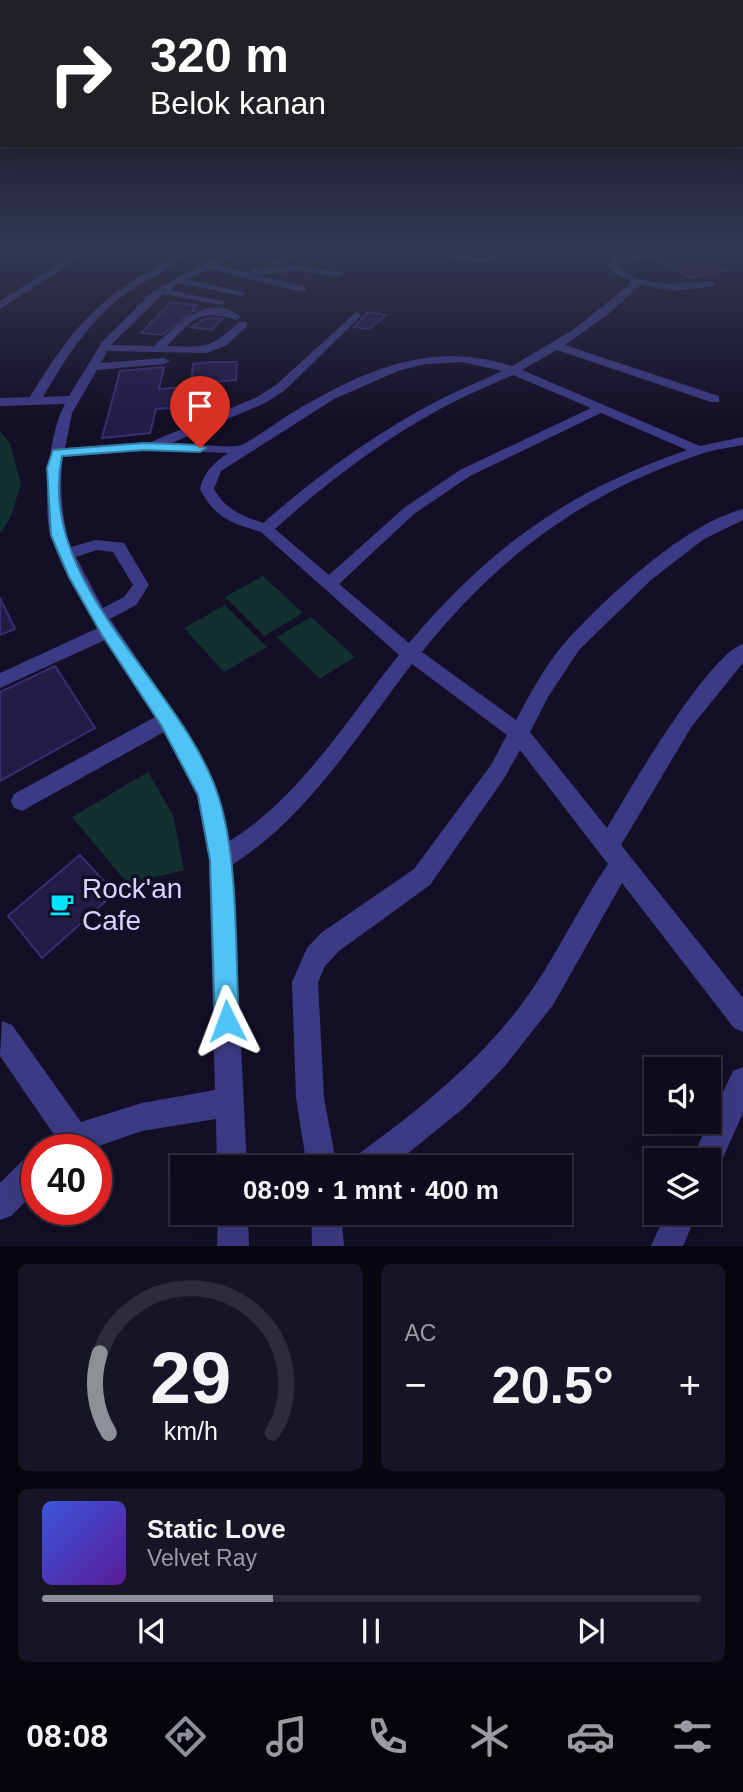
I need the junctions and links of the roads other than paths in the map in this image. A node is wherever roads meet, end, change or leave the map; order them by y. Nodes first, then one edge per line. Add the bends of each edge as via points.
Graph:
1 (106, 306) edge
2 (144, 306) edge
3 (218, 306) edge
4 (609, 306) edge
5 (239, 315) junction
6 (356, 315) dead end
7 (557, 346) junction
8 (103, 348) junction
9 (156, 350) junction
10 (189, 361) dead end
11 (91, 367) junction
12 (512, 370) junction
13 (715, 399) dead end
14 (73, 400) junction
15 (0, 402) edge
16 (34, 402) junction
17 (599, 410) junction
18 (741, 443) edge
19 (153, 446) junction
20 (204, 449) junction
21 (242, 450) junction
22 (699, 450) junction
23 (57, 453) junction
24 (216, 468) junction
25 (743, 514) edge
26 (266, 529) junction
27 (67, 554) junction
28 (328, 585) junction
29 (104, 624) junction
30 (743, 651) edge
31 (410, 653) junction
32 (0, 681) edge
33 (167, 720) junction
34 (519, 733) junction
35 (22, 802) dead end
36 (616, 854) junction
37 (220, 860) junction
38 (743, 1019) edge
39 (0, 1037) edge
40 (743, 1081) edge
41 (230, 1102) junction
42 (61, 1134) edge
43 (90, 1134) edge
44 (712, 1148) edge
45 (232, 1155) edge
46 (320, 1155) edge
47 (383, 1155) edge
48 (21, 1184) edge
49 (0, 1205) edge
50 (233, 1225) edge
51 (327, 1225) edge
52 (677, 1225) edge
53 (233, 1246) edge
54 (328, 1246) edge
55 (667, 1246) edge

1 - 16 street via 72,342
2 - 8 street
3 - 5 street
4 - 7 street
5 - 9 street via 201,310
5 - 9 street via 214,349
6 - 19 street via 280,388
7 - 12 street
7 - 13 street
8 - 9 street
8 - 11 street
10 - 11 street
11 - 14 street
12 - 17 street
12 - 21 street via 455,358 391,368 315,405
12 - 26 street via 398,429 318,484
14 - 16 street
14 - 23 street
15 - 16 street
17 - 22 street
17 - 28 street via 466,473 409,511
18 - 22 street
19 - 20 street
19 - 23 street
20 - 21 street
20 - 24 street
21 - 24 street
22 - 31 street via 627,477 535,531 460,596
23 - 27 street via 55,508 58,535
24 - 26 street via 207,489 216,506 238,520
25 - 34 street via 699,535 645,576 573,645
26 - 28 street
27 - 29 street
27 - 29 street via 96,545 117,547 141,585 140,593
28 - 31 street
29 - 32 street
29 - 33 street
30 - 36 street via 675,731
31 - 34 street
31 - 37 street via 291,806 248,845
33 - 35 street
33 - 37 street via 208,795
34 - 36 street
34 - 46 street via 498,771 422,877 330,942 316,957 306,982 310,1098
36 - 38 street
36 - 47 street via 532,1012 437,1115
37 - 41 street
39 - 42 street
40 - 44 street
41 - 43 street via 110,1125
41 - 45 street
48 - 49 street
50 - 53 street
51 - 54 street
52 - 55 street

